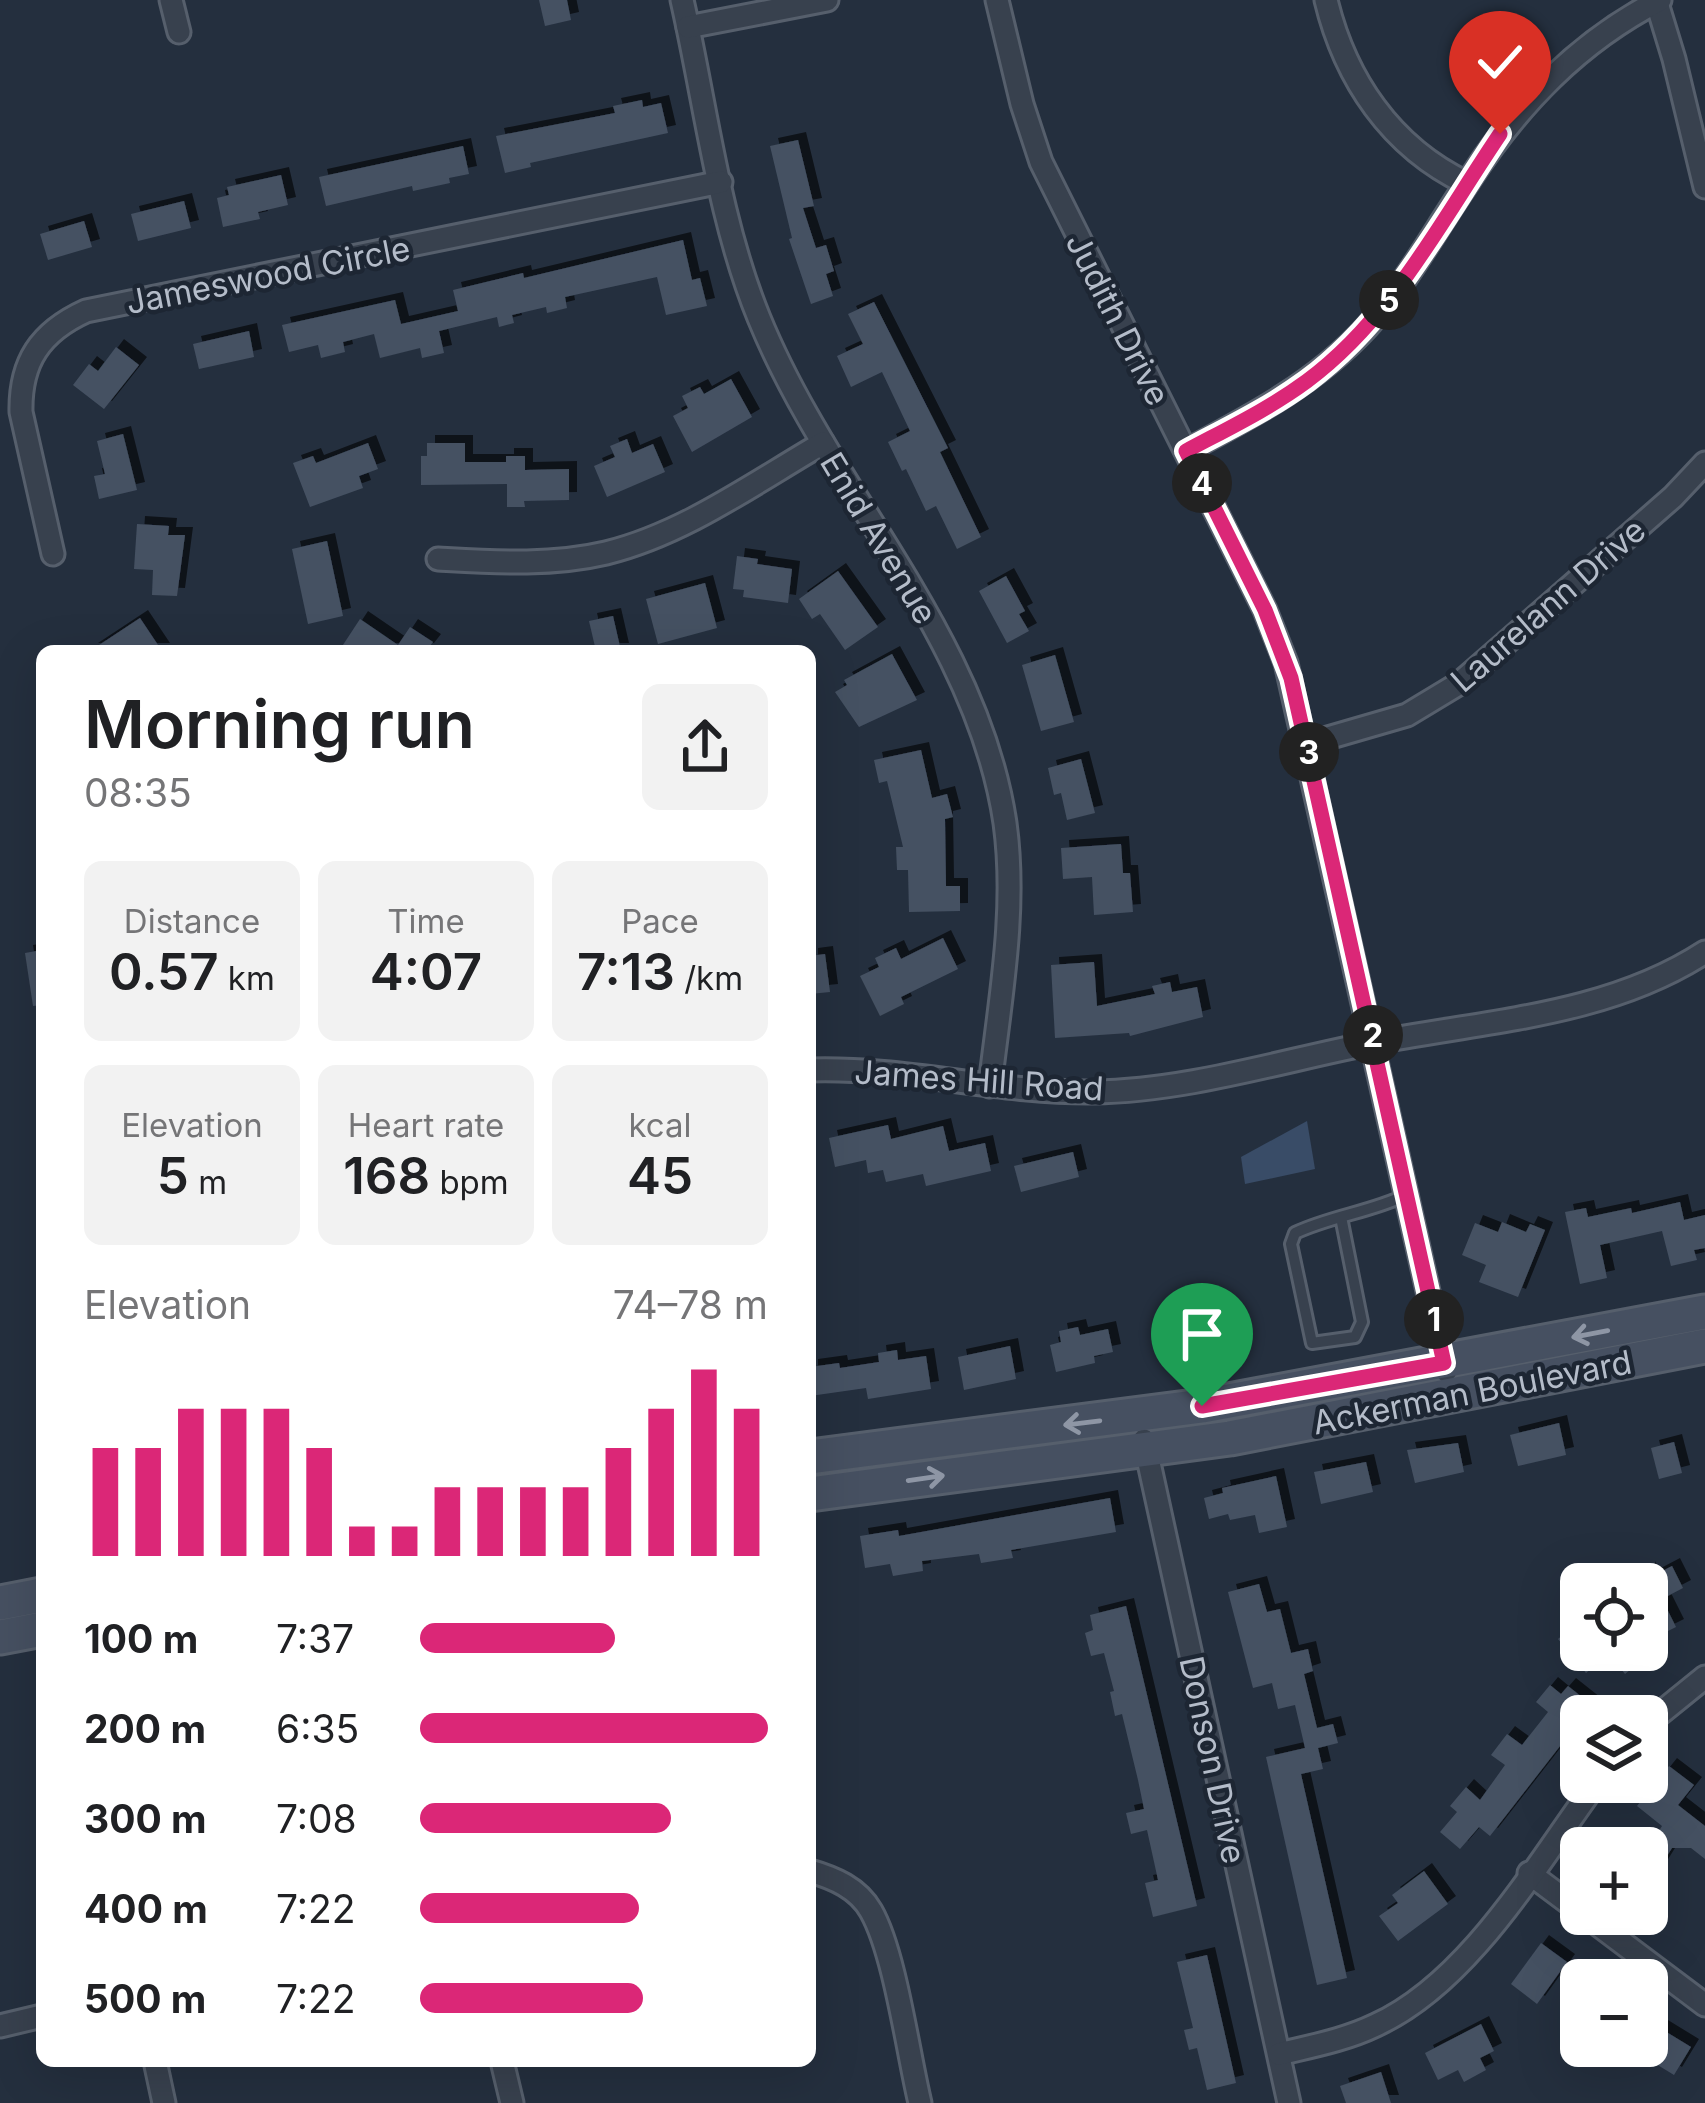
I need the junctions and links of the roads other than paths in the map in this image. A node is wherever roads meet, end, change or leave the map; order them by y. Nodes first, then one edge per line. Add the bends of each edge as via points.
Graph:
1 (171, 0) edge
2 (682, 0) edge
3 (827, 0) edge
4 (997, 0) edge
5 (1326, 0) edge
6 (1657, 1) edge
7 (688, 27) junction
8 (179, 32) dead end
9 (721, 182) junction
10 (1466, 183) junction
11 (1705, 187) edge
12 (823, 443) junction
13 (1186, 451) junction
14 (1705, 463) edge
15 (52, 554) dead end
16 (438, 560) dead end
17 (1307, 744) junction
18 (1705, 952) edge
19 (1374, 1043) junction
20 (816, 1070) edge
21 (990, 1086) junction
22 (1406, 1195) junction
23 (1341, 1217) junction
24 (1705, 1312) edge
25 (1705, 1346) edge
26 (1448, 1380) junction
27 (1139, 1416) junction
28 (1145, 1449) junction
29 (816, 1456) edge
30 (816, 1493) edge
31 (36, 1596) edge
32 (0, 1603) edge
33 (36, 1630) edge
34 (0, 1637) edge
35 (1705, 1677) edge
36 (1668, 1707) edge
37 (1581, 1803) edge
38 (816, 1873) edge
39 (1529, 1874) junction
40 (1560, 1897) edge
41 (1611, 1935) edge
42 (1705, 2005) edge
43 (36, 2017) edge
44 (0, 2026) edge
45 (1279, 2054) junction
46 (156, 2067) edge
47 (503, 2067) edge
48 (164, 2103) edge
49 (512, 2103) edge
50 (920, 2103) edge
51 (1289, 2103) edge

1 - 8 street
2 - 7 street, Enid Avenue
3 - 7 street
4 - 13 street, Judith Drive via 1041,162
5 - 10 street via 1368,100 1415,151
6 - 10 street via 1565,63
6 - 11 street
7 - 9 street, Enid Avenue
9 - 12 street, Enid Avenue via 759,317
9 - 15 street, Jameswood Circle via 65,320 33,350 21,389
10 - 13 street via 1398,289 1339,355 1268,407
12 - 16 street via 644,541 566,560
12 - 21 street, Enid Avenue via 962,681 998,789 1009,929
13 - 17 street, Judith Drive via 1265,610
14 - 17 street, Laurelann Drive via 1460,683 1407,715
17 - 19 street, Judith Drive
18 - 19 street, James Hill Road via 1642,985 1573,1006
19 - 21 street, James Hill Road via 1138,1089
19 - 22 street, Judith Drive
20 - 21 street, James Hill Road
22 - 23 lane
22 - 26 street, Judith Drive
23 - 23 lane via 1295,1233 1291,1244 1312,1343 1355,1337 1362,1322
24 -> 26 street, Ackerman Boulevard
25 - 26 street, Ackerman Boulevard
26 - 27 street, Ackerman Boulevard
26 - 28 street, Ackerman Boulevard via 1230,1438
27 - 28 street, Donson Drive
27 -> 29 street, Ackerman Boulevard
30 -> 28 street, Ackerman Boulevard
28 - 45 street, Donson Drive
31 - 32 street
33 - 34 street
35 - 36 street
37 - 39 street
38 - 50 street via 847,1886 872,1912
39 - 40 street
39 - 45 street via 1466,1959 1410,2006 1345,2038
41 - 42 street
43 - 44 street
45 - 51 street, Donson Drive
46 - 48 street
47 - 49 street

